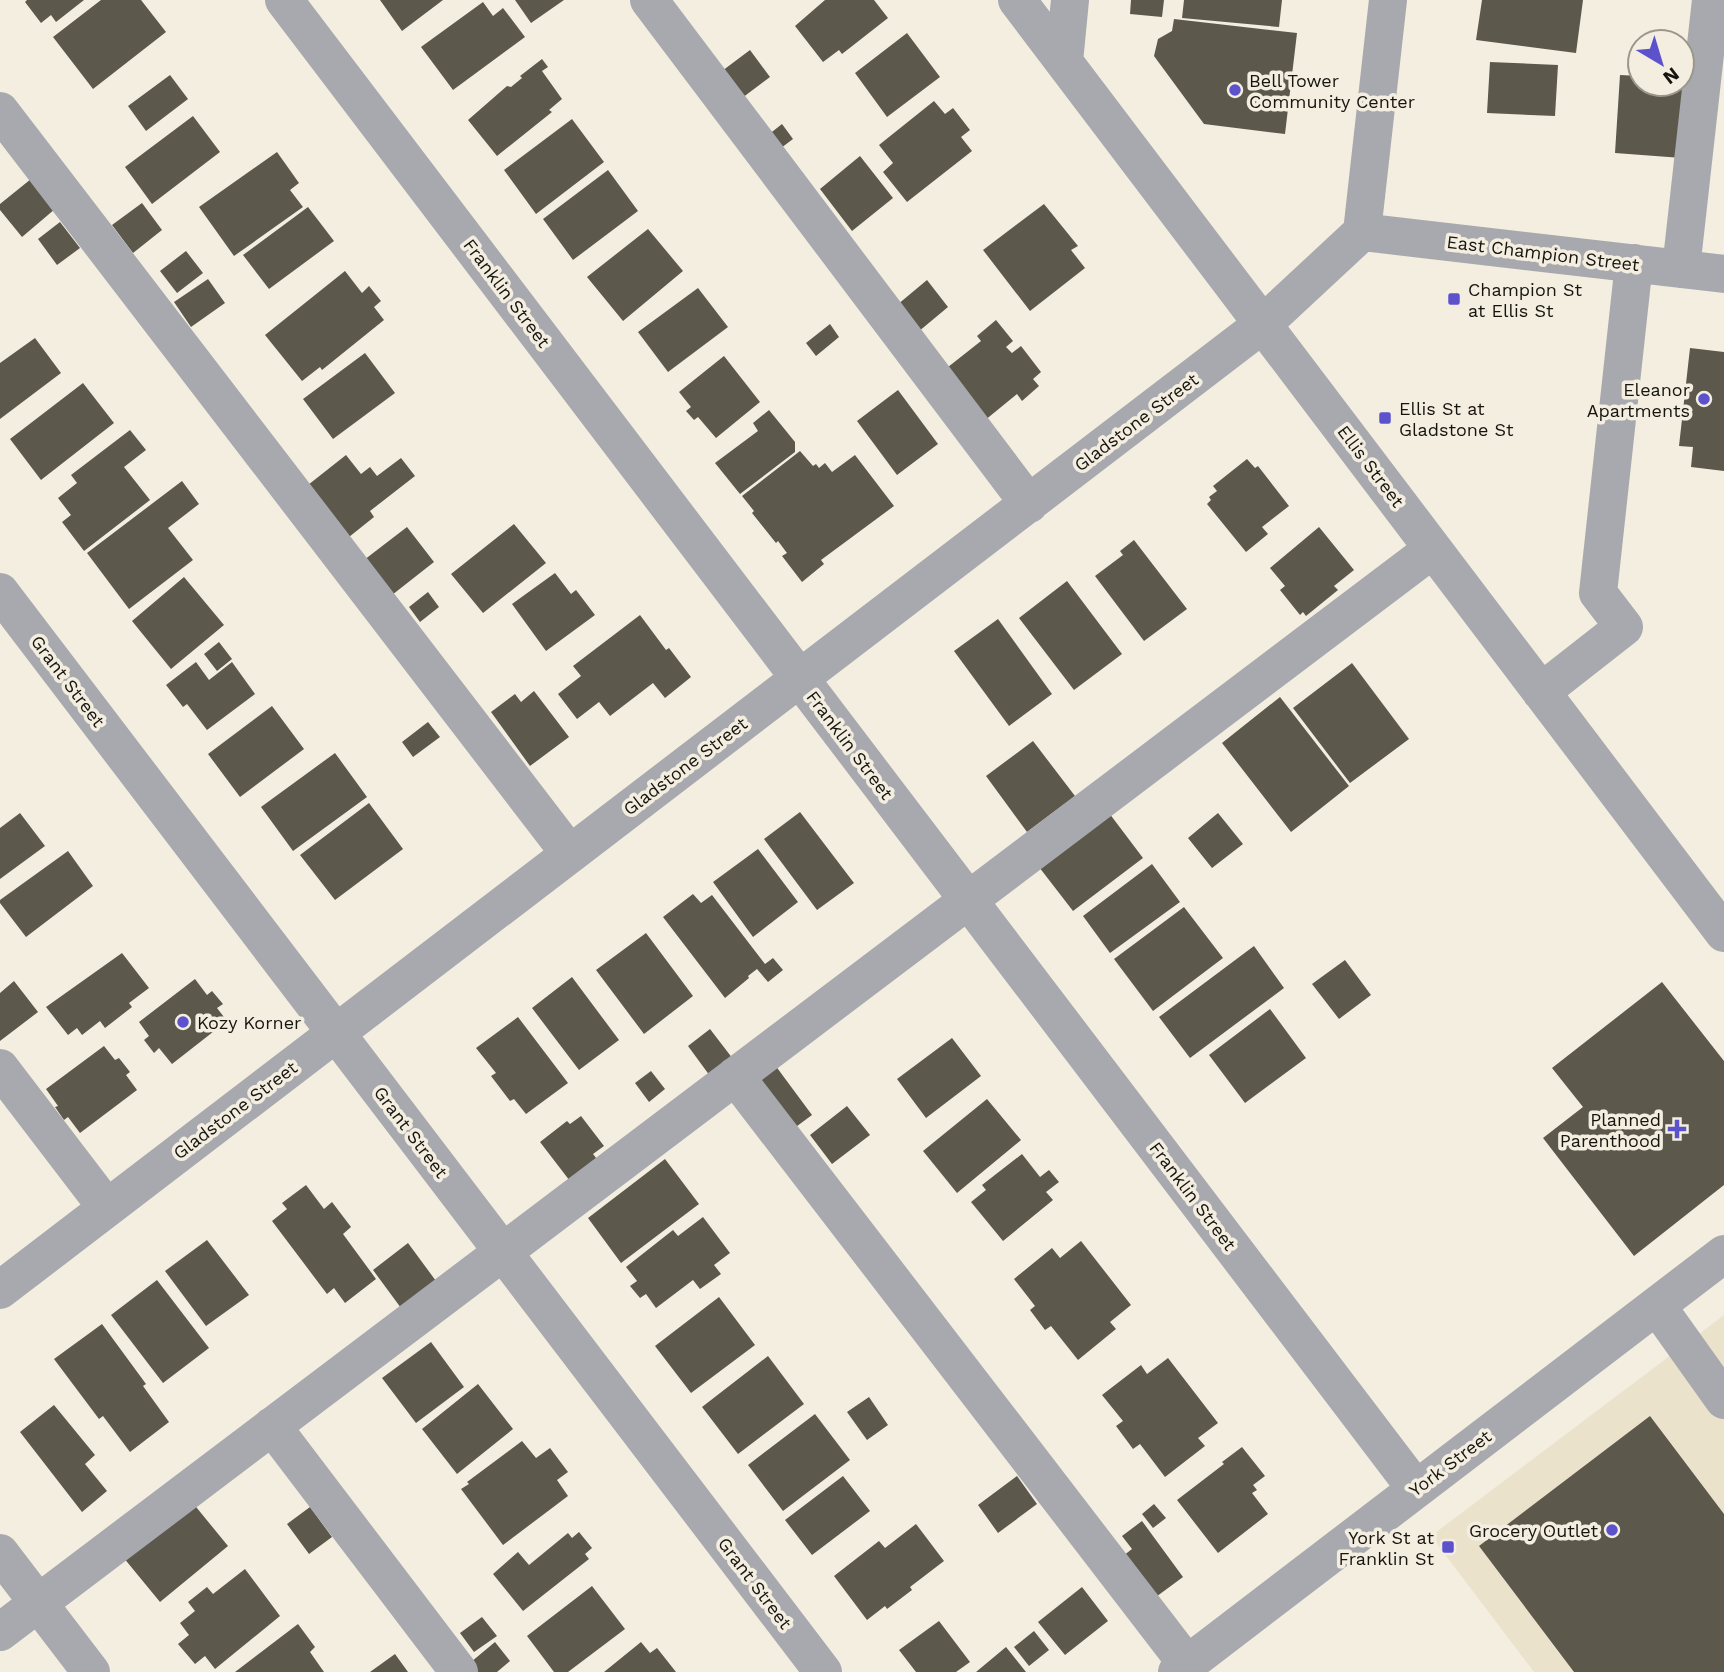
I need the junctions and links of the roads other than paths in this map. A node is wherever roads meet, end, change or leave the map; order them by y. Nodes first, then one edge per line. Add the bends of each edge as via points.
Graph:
1 (284, 0) edge
2 (649, 0) edge
3 (1017, 0) edge
4 (1070, 0) edge
5 (1388, 0) edge
6 (1711, 0) edge
7 (1064, 62) junction
8 (0, 111) edge
9 (1362, 232) junction
10 (1634, 263) junction
11 (1681, 269) junction
12 (1724, 274) edge
13 (1263, 324) junction
14 (1029, 503) junction
15 (1433, 549) junction
16 (0, 592) edge
17 (800, 679) junction
18 (1541, 692) junction
19 (570, 854) junction
20 (968, 900) junction
21 (1724, 933) edge
22 (336, 1033) junction
23 (0, 1068) edge
24 (735, 1076) junction
25 (107, 1208) junction
26 (503, 1252) junction
27 (1724, 1254) edge
28 (0, 1290) edge
29 (1657, 1306) junction
30 (1724, 1400) edge
31 (272, 1426) junction
32 (1416, 1489) junction
33 (0, 1553) edge
34 (38, 1603) junction
35 (0, 1632) edge
36 (1182, 1668) edge
37 (91, 1672) edge
38 (459, 1672) edge
39 (823, 1672) edge

1 - 17 street, Franklin Street
2 - 14 street
3 - 7 street, Ellis Street
4 - 7 street
5 - 9 street
6 - 11 street
7 - 13 street, Ellis Street
8 - 19 street
9 - 10 street, East Champion Street
9 - 13 street, Gladstone Street
10 - 11 street, East Champion Street
10 - 18 street via 1598,593 1624,627
11 - 12 street, East Champion Street
13 - 14 street, Gladstone Street
13 - 15 street, Ellis Street
14 - 17 street, Gladstone Street
15 - 18 street, Ellis Street
15 - 20 street
16 - 22 street, Grant Street
17 - 19 street, Gladstone Street
17 - 20 street, Franklin Street
18 - 21 street, Ellis Street
19 - 22 street, Gladstone Street
20 - 24 street
20 - 32 street, Franklin Street
22 - 25 street, Gladstone Street
22 - 26 street, Grant Street
23 - 25 street
24 - 26 street
24 - 36 street
25 - 28 street, Gladstone Street
26 - 31 street
26 - 39 street, Grant Street
27 - 29 street, York Street
29 - 30 street
29 - 32 street, York Street
31 - 34 street
31 - 38 street
32 - 36 street, York Street
33 - 34 street
34 - 35 street
34 - 37 street

